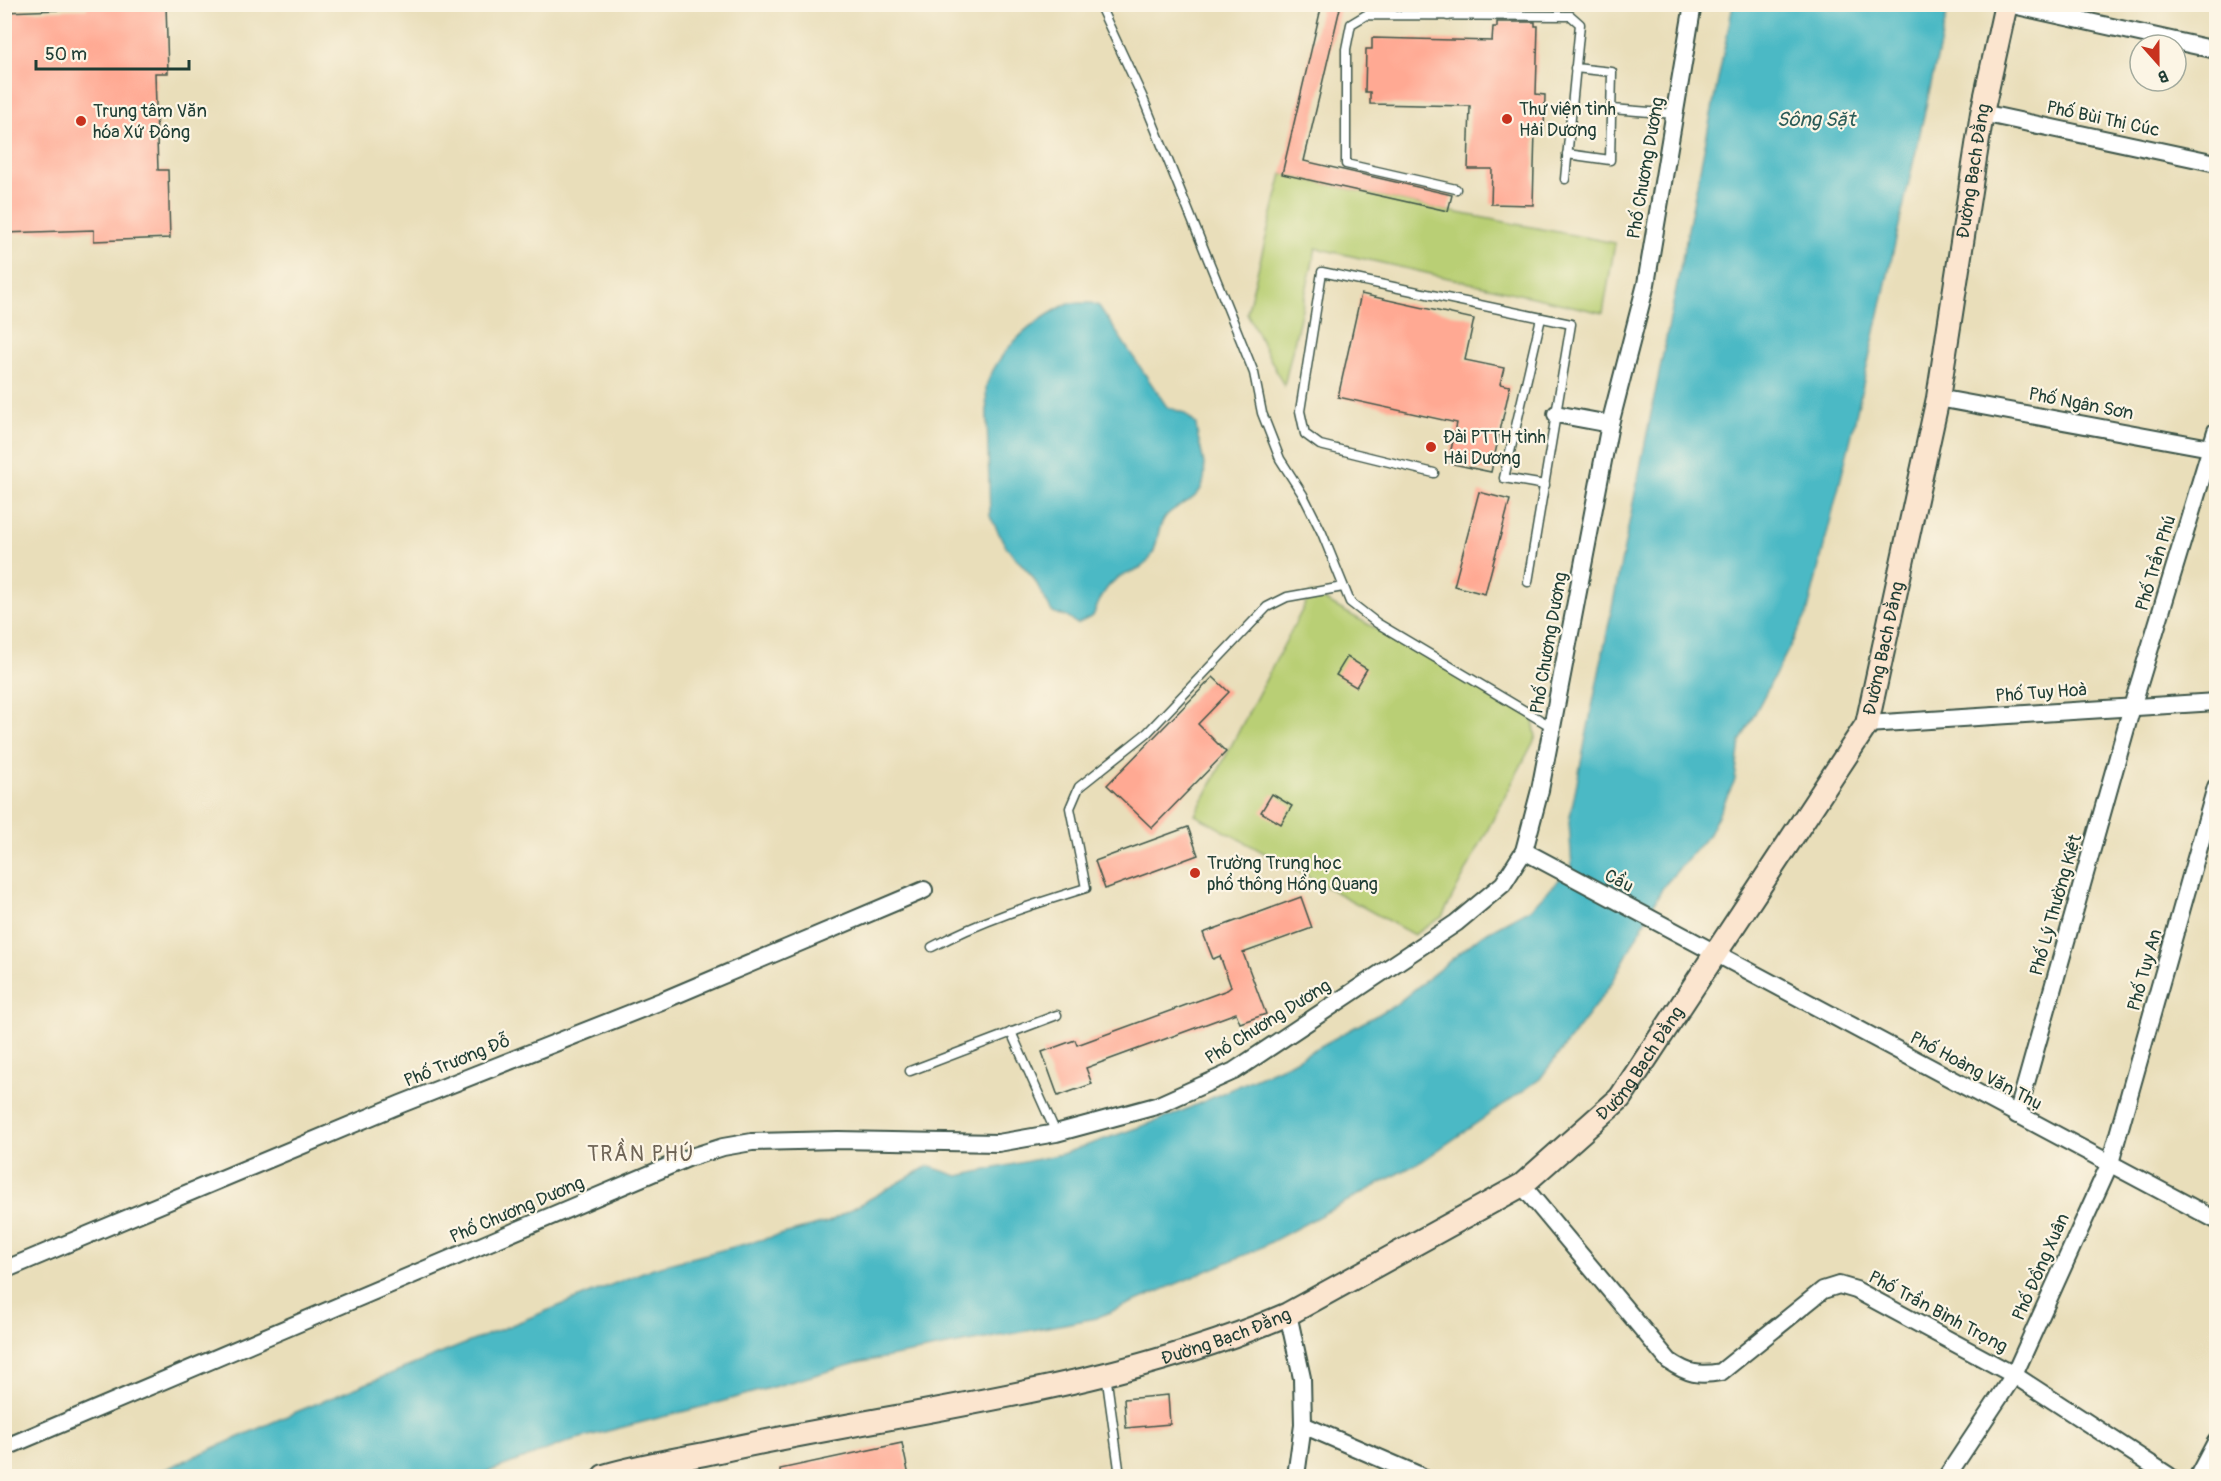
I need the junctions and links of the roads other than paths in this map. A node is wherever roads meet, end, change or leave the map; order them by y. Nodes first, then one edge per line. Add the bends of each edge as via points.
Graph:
1 (1099, 4) edge
2 (1448, 4) edge
3 (1693, 4) edge
4 (2007, 4) edge
5 (1448, 16) junction
6 (2217, 50) edge
7 (1575, 68) junction
8 (1612, 109) junction
9 (1982, 113) junction
10 (1675, 114) junction
11 (1567, 154) junction
12 (2217, 163) edge
13 (1565, 179) dead end
14 (1456, 189) dead end
15 (1541, 318) junction
16 (1938, 398) junction
17 (1556, 414) junction
18 (1610, 424) junction
19 (2217, 431) edge
20 (2214, 449) edge
21 (1434, 473) dead end
22 (1545, 484) junction
23 (1528, 582) dead end
24 (1343, 587) junction
25 (2217, 702) edge
26 (2132, 707) junction
27 (1867, 724) junction
28 (1553, 727) junction
29 (2217, 787) edge
30 (1524, 851) junction
31 (924, 890) dead end
32 (932, 947) dead end
33 (1717, 955) junction
34 (1056, 1015) dead end
35 (1011, 1032) junction
36 (910, 1071) dead end
37 (2017, 1115) junction
38 (1056, 1133) junction
39 (2110, 1163) junction
40 (1522, 1185) junction
41 (2217, 1220) edge
42 (4, 1270) edge
43 (1288, 1314) junction
44 (1106, 1374) junction
45 (2014, 1375) junction
46 (1303, 1425) junction
47 (2217, 1442) edge
48 (4, 1448) edge
49 (606, 1476) edge
50 (1120, 1476) edge
51 (1296, 1476) edge
52 (1421, 1476) edge
53 (1947, 1476) edge
54 (2169, 1476) edge
55 (2198, 1476) edge

1 - 24 lane via 1142,96 1254,373 1280,459 1304,495
2 - 5 lane
3 - 10 street, Phố Chương Dương
4 - 6 street
4 - 9 main road, Đường Bạch Đằng
5 - 7 lane via 1571,16 1580,24
5 - 14 lane via 1366,15 1351,24 1346,49 1346,164
7 - 8 lane via 1612,72
7 - 11 lane
8 - 10 lane
8 - 11 lane via 1610,160
9 - 12 street, Phố Bùi Thị Cúc
9 - 16 main road, Đường Bạch Đằng
10 - 18 street, Phố Chương Dương via 1646,284
11 - 13 lane
15 - 17 lane via 1571,324
15 - 21 lane via 1322,272 1300,411 1305,435 1320,446
15 - 22 lane via 1504,478
16 - 20 street, Phố Ngân Sơn
16 - 27 main road, Đường Bạch Đằng
17 - 18 street
17 - 22 lane
18 - 28 street, Phố Chương Dương
19 - 20 street, Phố Trần Phú
20 - 26 street, Phố Trần Phú
22 - 23 lane
24 - 28 lane via 1350,602 1377,623
24 - 32 lane via 1287,597 1267,607 1148,733 1079,787 1070,808 1086,888 1030,905
25 - 26 street, Phố Tuy Hoà
26 - 27 street, Phố Tuy Hoà
26 - 37 street, Phố Lý Thường Kiệt
27 - 33 main road, Đường Bạch Đằng
28 - 30 street, Phố Chương Dương
29 - 39 street, Phố Tuy An
30 - 33 street, Cầu
30 - 38 street, Phố Chương Dương via 1503,884 1456,923 1234,1071 1156,1106
31 - 42 street, Phố Trương Đỗ
33 - 37 street, Phố Hoàng Văn Thụ
33 - 40 main road, Đường Bạch Đằng via 1620,1098
34 - 35 lane
35 - 36 lane
35 - 38 lane
37 - 39 street, Phố Hoàng Văn Thụ
38 - 48 street, Phố Chương Dương via 998,1143 838,1140 752,1142 723,1147 688,1158
39 - 41 street, Phố Hoàng Văn Thụ
39 - 45 street, Phố Đồng Xuân
40 - 43 main road, Đường Bạch Đằng
40 - 45 street, Phố Trần Bình Trọng via 1669,1361 1684,1371 1701,1376 1721,1372 1823,1290 1839,1285 1856,1290
43 - 44 main road, Đường Bạch Đằng via 1251,1330
43 - 46 street via 1302,1378
44 - 49 main road, Đường Bạch Đằng via 787,1436
44 - 50 lane
45 - 53 street, Phố Đồng Xuân
45 - 54 street, Phố Trần Bình Trọng
46 - 51 street
46 - 52 street
47 - 55 street

